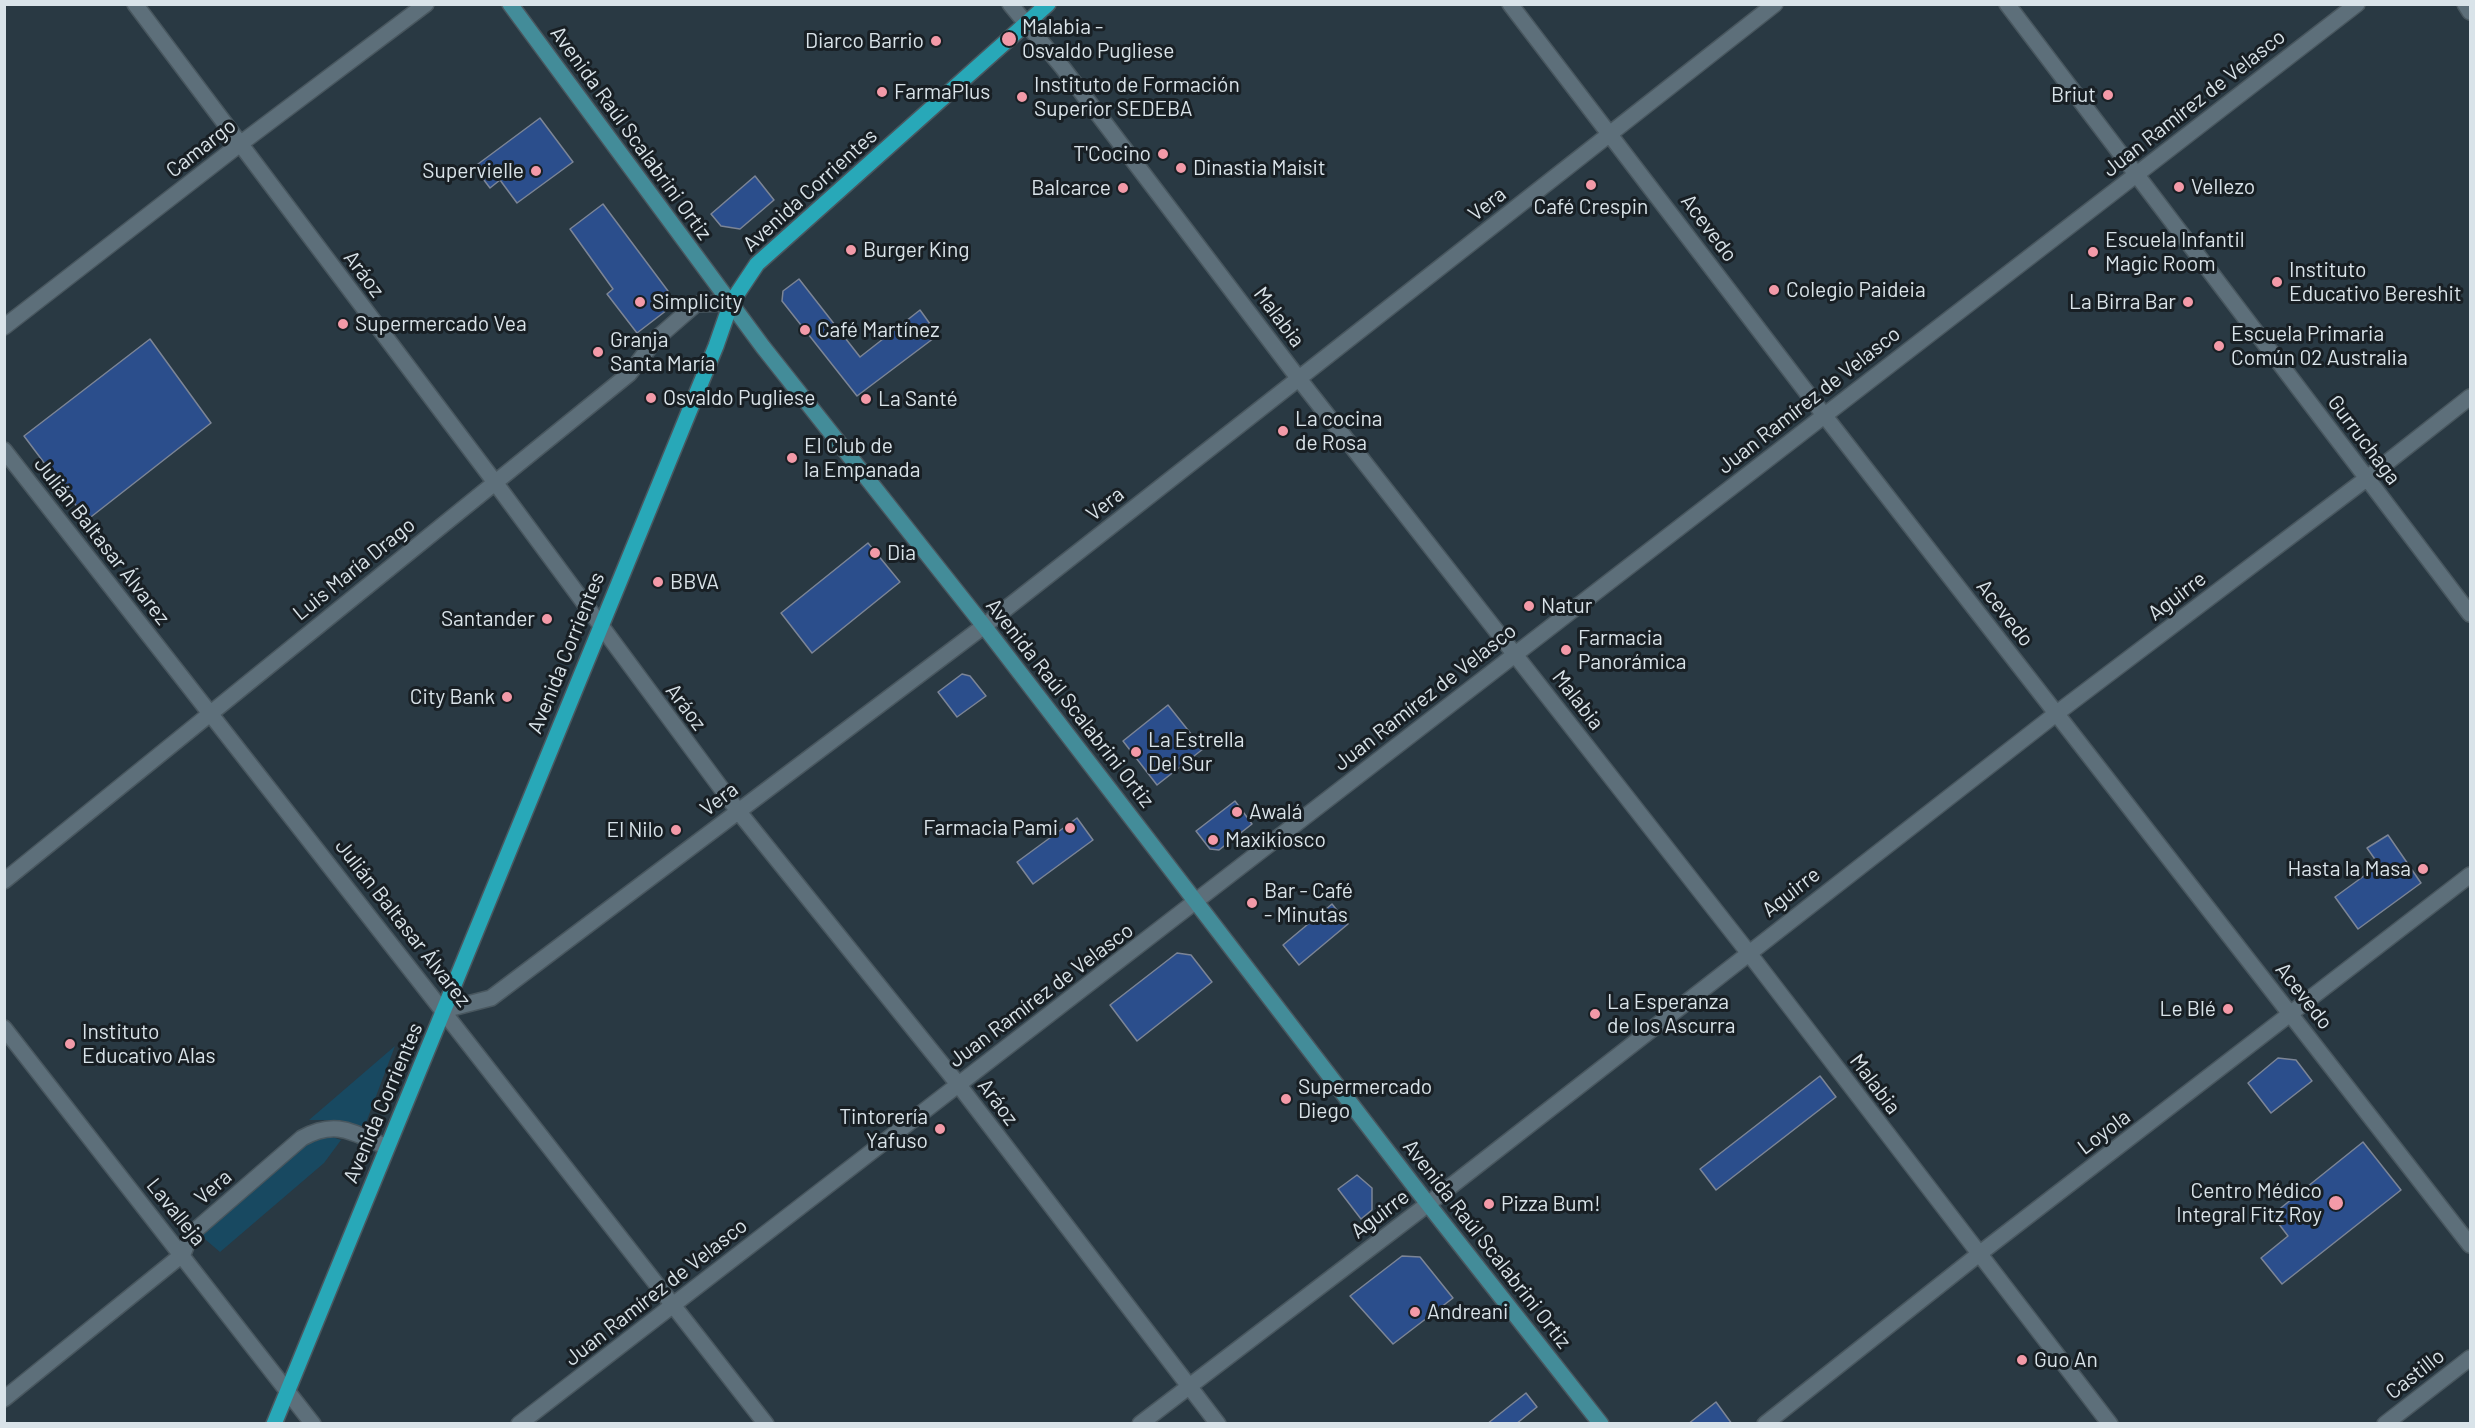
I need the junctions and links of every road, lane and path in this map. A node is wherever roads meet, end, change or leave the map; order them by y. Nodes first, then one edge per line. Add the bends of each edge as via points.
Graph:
1 (135, 4) edge
2 (426, 4) edge
3 (510, 4) edge
4 (1010, 4) edge
5 (1048, 4) edge
6 (1510, 4) edge
7 (1775, 4) edge
8 (2007, 4) edge
9 (2357, 4) edge
10 (2465, 4) edge
11 (2470, 12) edge
12 (1027, 23) junction
13 (1610, 133) junction
14 (240, 144) junction
15 (2137, 173) junction
16 (731, 303) junction
17 (4, 327) edge
18 (1299, 379) junction
19 (2470, 397) edge
20 (1824, 415) junction
21 (4, 450) edge
22 (2366, 479) junction
23 (494, 481) junction
24 (2470, 614) edge
25 (599, 625) junction
26 (984, 626) junction
27 (1514, 653) junction
28 (210, 713) junction
29 (2057, 713) junction
30 (738, 811) junction
31 (2470, 875) edge
32 (4, 881) edge
33 (1197, 902) junction
34 (1748, 952) junction
35 (444, 1010) junction
36 (2292, 1014) junction
37 (4, 1028) edge
38 (958, 1084) junction
39 (387, 1147) junction
40 (1428, 1204) junction
41 (2470, 1245) edge
42 (183, 1254) junction
43 (1979, 1254) junction
44 (674, 1305) junction
45 (2470, 1358) edge
46 (1188, 1385) junction
47 (288, 1390) junction
48 (4, 1399) edge
49 (274, 1424) edge
50 (313, 1424) edge
51 (519, 1424) edge
52 (766, 1424) edge
53 (1140, 1424) edge
54 (1218, 1424) edge
55 (1601, 1424) edge
56 (1765, 1424) edge
57 (2110, 1424) edge
58 (2385, 1424) edge

1 - 14 street, Aráoz
2 - 14 street, Camargo
3 - 16 main road, Avenida Raúl Scalabrini Ortiz
4 - 12 street, Malabia
5 - 12 main road, Avenida Corrientes
6 - 13 street, Acevedo
7 - 13 street, Vera
8 - 15 street, Gurruchaga
9 - 15 street, Juan Ramírez de Velasco
10 - 11 street
12 - 16 main road, Avenida Corrientes via 757,264
12 - 18 street, Malabia
13 - 18 street, Vera
13 - 20 street, Acevedo
14 - 17 street, Camargo
14 - 23 street, Aráoz
15 - 20 street, Juan Ramírez de Velasco
15 - 22 street, Gurruchaga
16 - 23 street, Luis María Drago via 696,304 656,339 629,374
16 - 25 main road, Avenida Corrientes
16 - 26 main road, Avenida Raúl Scalabrini Ortiz
18 - 26 street, Vera
18 - 27 street, Malabia
19 - 22 street, Aguirre
20 - 27 street, Juan Ramírez de Velasco
20 - 29 street, Acevedo
21 - 28 street, Julián Baltasar Álvarez
22 - 24 street, Gurruchaga
22 - 29 street, Aguirre
23 - 25 street, Aráoz
23 - 28 street, Luis María Drago
25 - 30 street, Aráoz
25 - 35 main road, Avenida Corrientes
26 - 30 street, Vera
26 - 33 main road, Avenida Raúl Scalabrini Ortiz
27 - 33 street, Juan Ramírez de Velasco
27 - 34 street, Malabia
28 - 32 street, Luis María Drago
28 - 35 street, Julián Baltasar Álvarez
29 - 34 street, Aguirre
29 - 36 street, Acevedo
30 - 35 street, Vera via 491,998
30 - 38 street, Aráoz
31 - 36 street, Loyola
33 - 38 street, Juan Ramírez de Velasco
33 - 40 main road, Avenida Raúl Scalabrini Ortiz
34 - 40 street, Aguirre
34 - 43 street, Malabia
35 - 39 main road, Avenida Corrientes
35 - 44 street, Julián Baltasar Álvarez
36 - 41 street, Acevedo
36 - 43 street, Loyola
37 - 42 street, Lavalleja
38 - 44 street, Juan Ramírez de Velasco
38 - 46 street, Aráoz
39 - 42 street, Vera via 336,1127 318,1128 190,1234
39 - 47 main road, Avenida Corrientes
40 - 46 street, Aguirre
40 - 55 main road, Avenida Raúl Scalabrini Ortiz
42 - 47 street, Lavalleja
42 - 48 street, Vera
43 - 56 street, Loyola
43 - 57 street, Malabia
44 - 51 street, Juan Ramírez de Velasco
44 - 52 street, Julián Baltasar Álvarez
45 - 58 street, Castillo
46 - 53 street, Aguirre
46 - 54 street, Aráoz
47 - 49 main road, Avenida Corrientes
47 - 50 street, Lavalleja

